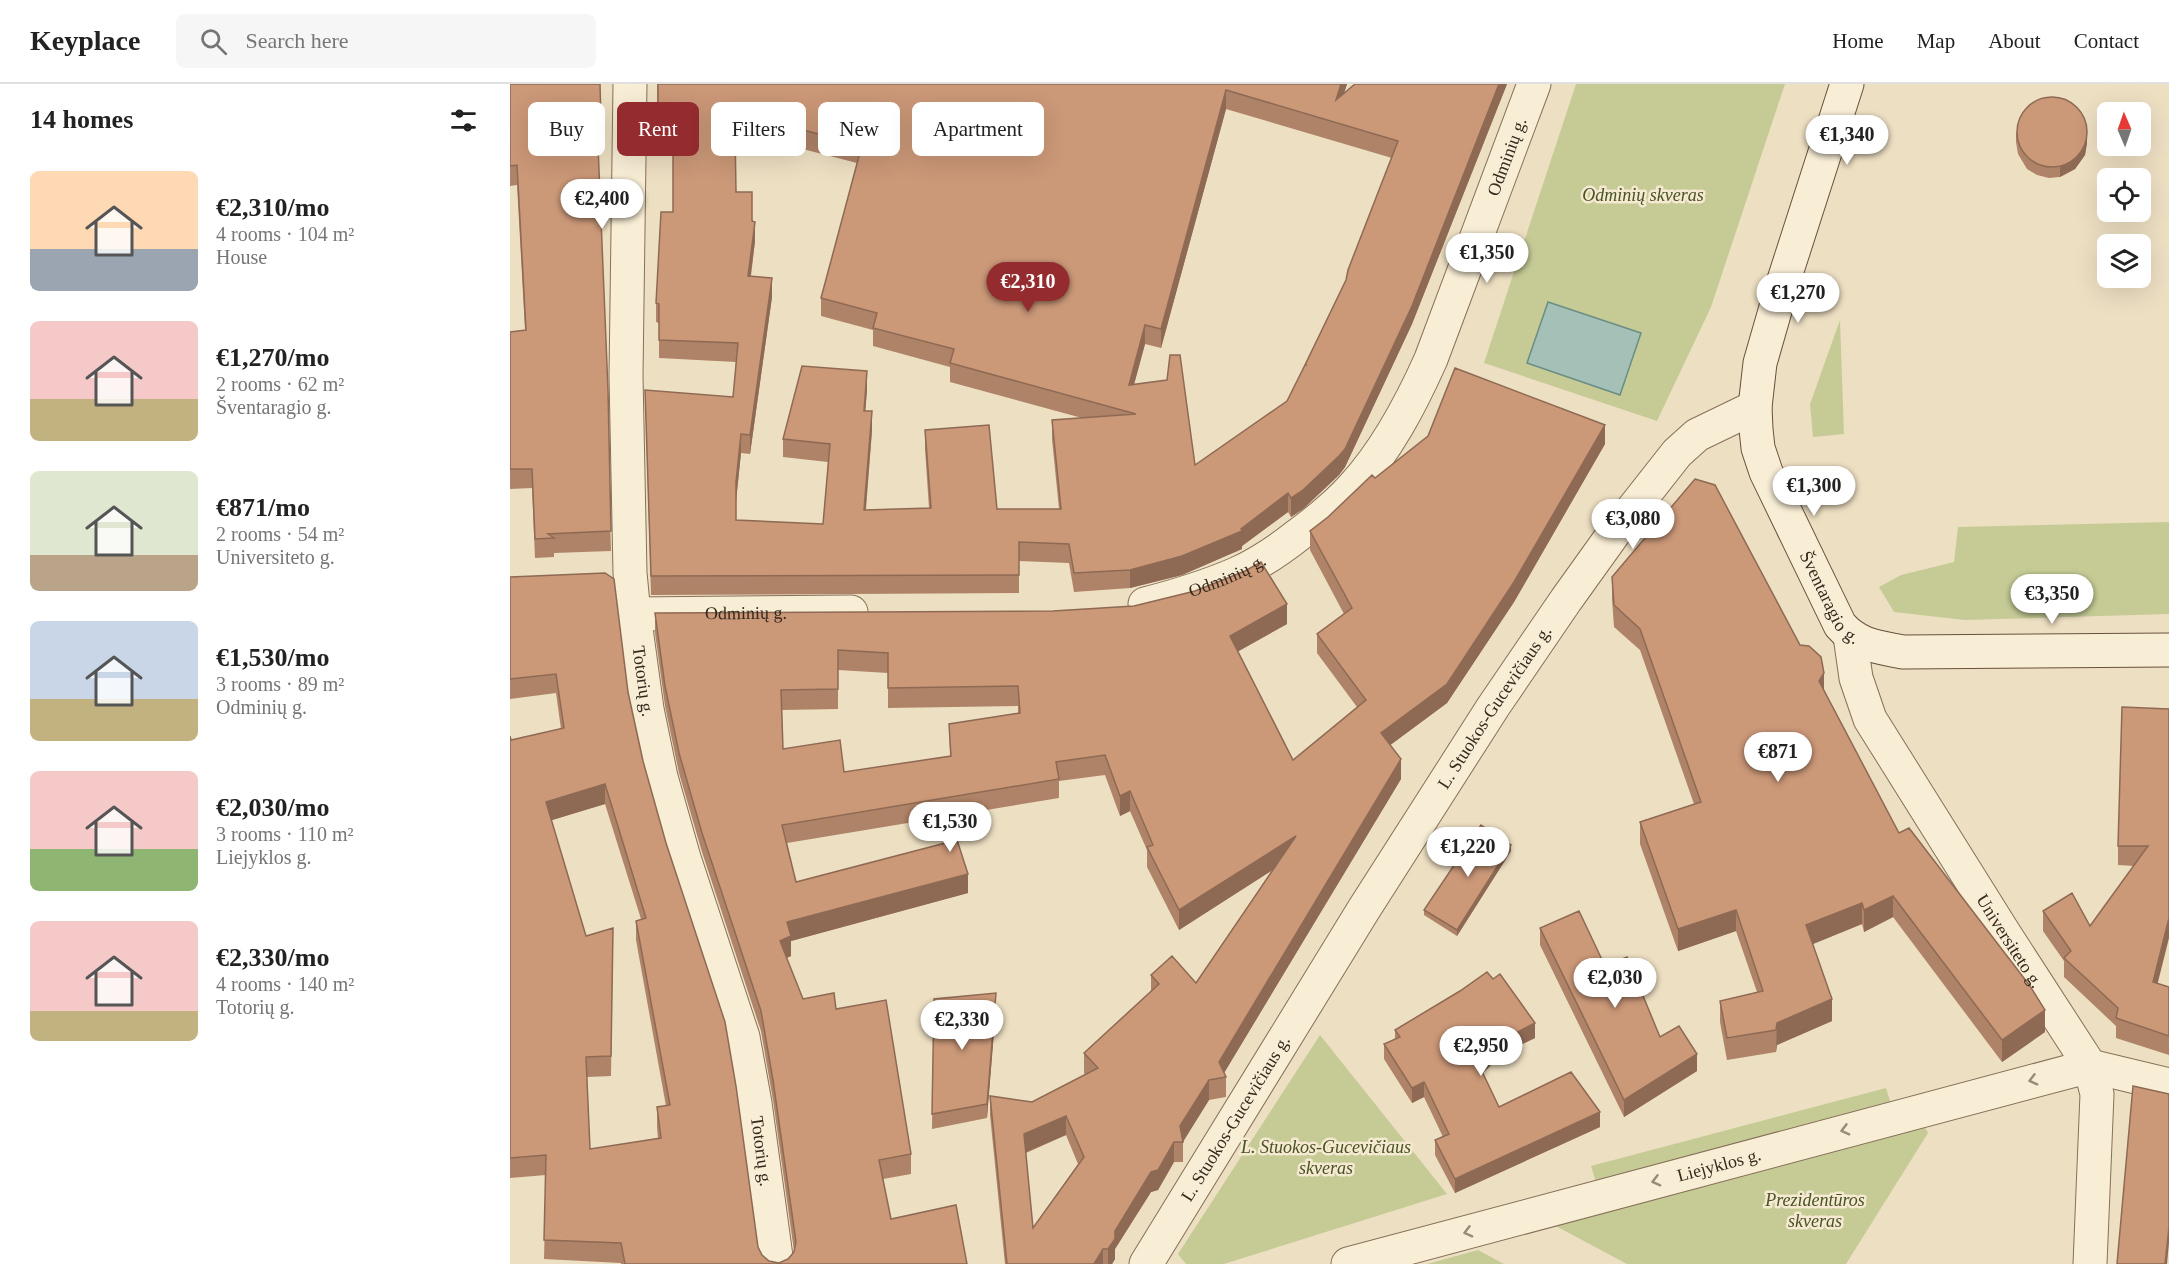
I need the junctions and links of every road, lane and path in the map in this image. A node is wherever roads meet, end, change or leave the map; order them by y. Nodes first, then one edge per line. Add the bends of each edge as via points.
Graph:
1 (630, 84) edge
2 (1534, 84) edge
3 (1847, 84) edge
4 (1755, 407) junction
5 (630, 573) junction
6 (597, 575) edge
7 (1110, 608) edge
8 (876, 612) edge
9 (634, 614) junction
10 (1850, 636) junction
11 (2169, 650) edge
12 (2090, 1066) junction
13 (2169, 1084) edge
14 (777, 1264) edge
15 (1146, 1264) edge
16 (1348, 1264) edge
17 (2090, 1264) edge

1 - 5 street, Totorių g. via 626,376
2 - 7 street, Odminių g. via 1420,385 1379,455 1353,488 1279,550 1238,573 1188,592 1133,607
3 - 4 street, Šventaragio g. via 1782,284 1760,363
4 - 10 street, Šventaragio g. via 1758,448 1766,472 1829,605
4 - 15 street, L. Stuokos-Gucevičiaus g. via 1697,435 1677,453 1614,533 1494,707 1364,909
5 - 6 street
5 - 9 street, Totorių g.
8 - 9 street, Odminių g.
9 - 14 street, Totorių g. via 661,777 743,1037
10 - 11 street, Šventaragio g. via 1904,652
10 - 12 street, Universiteto g. via 1856,678 1870,720
12 - 13 street
12 -> 16 street, Liejyklos g.
12 - 17 street, Universiteto g. via 2097,1094

